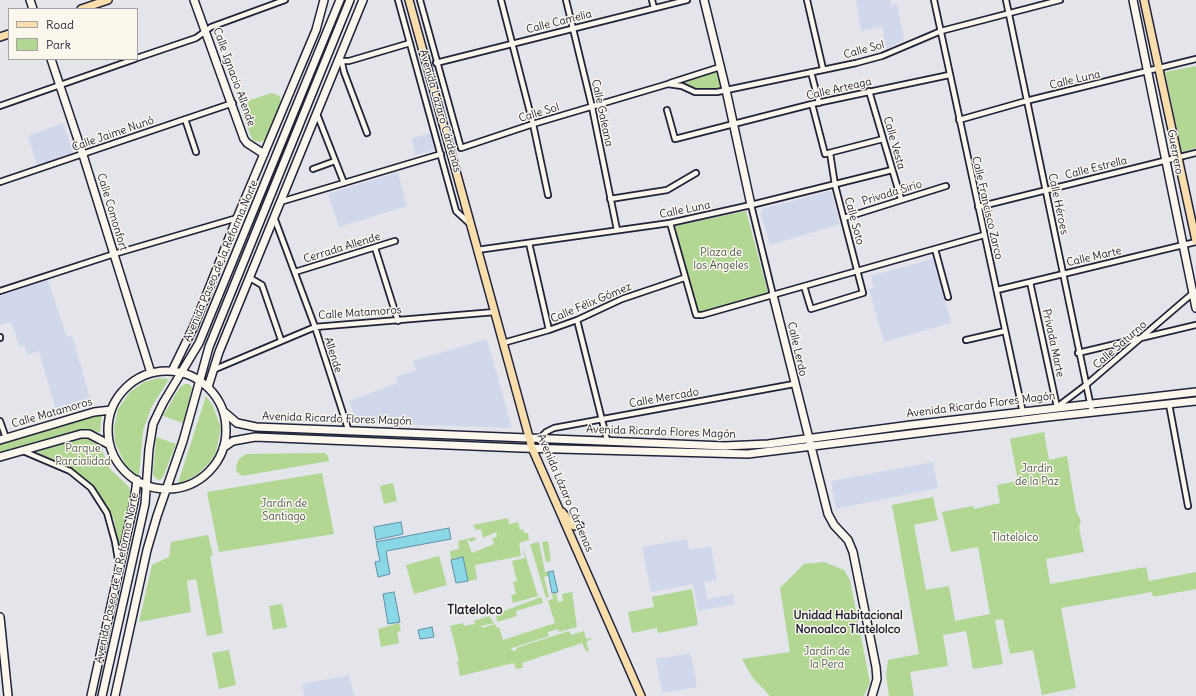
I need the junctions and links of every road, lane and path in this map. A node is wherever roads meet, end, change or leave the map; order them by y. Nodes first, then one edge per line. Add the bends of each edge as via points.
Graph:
1 (108, 0) edge
2 (194, 0) edge
3 (285, 0) edge
4 (324, 0) edge
5 (340, 0) edge
6 (350, 0) edge
7 (363, 0) edge
8 (398, 0) edge
9 (409, 0) edge
10 (420, 0) edge
11 (501, 0) edge
12 (566, 0) edge
13 (652, 0) edge
14 (688, 0) edge
15 (704, 0) edge
16 (807, 0) edge
17 (934, 0) edge
18 (1006, 0) edge
19 (1060, 0) edge
20 (1133, 0) edge
21 (1144, 0) edge
22 (84, 8) edge
23 (654, 8) junction
24 (1009, 13) junction
25 (572, 28) junction
26 (205, 30) junction
27 (940, 31) junction
28 (410, 43) junction
29 (512, 43) junction
30 (138, 58) edge
31 (1196, 59) edge
32 (50, 60) edge
33 (133, 60) edge
34 (340, 62) junction
35 (436, 63) junction
36 (720, 67) junction
37 (1159, 69) junction
38 (823, 70) junction
39 (811, 72) junction
40 (1148, 72) junction
41 (949, 75) junction
42 (668, 84) junction
43 (60, 85) junction
44 (726, 90) junction
45 (869, 91) junction
46 (1026, 101) junction
47 (819, 102) junction
48 (233, 103) junction
49 (812, 104) junction
50 (0, 106) edge
51 (592, 107) junction
52 (667, 110) dead end
53 (316, 114) junction
54 (185, 119) junction
55 (959, 120) junction
56 (533, 124) junction
57 (734, 124) junction
58 (367, 133) dead end
59 (883, 139) junction
60 (196, 152) dead end
61 (1196, 153) edge
62 (264, 154) junction
63 (441, 154) junction
64 (827, 154) junction
65 (83, 155) junction
66 (1178, 158) junction
67 (335, 161) junction
68 (1165, 161) junction
69 (313, 169) dead end
70 (892, 170) junction
71 (696, 173) dead end
72 (0, 182) edge
73 (344, 183) junction
74 (835, 185) junction
75 (946, 186) dead end
76 (1046, 190) junction
77 (548, 195) dead end
78 (610, 199) junction
79 (901, 199) junction
80 (280, 202) junction
81 (751, 205) junction
82 (978, 207) junction
83 (274, 217) junction
84 (236, 218) junction
85 (844, 218) junction
86 (670, 222) junction
87 (469, 223) junction
88 (617, 230) junction
89 (984, 235) junction
90 (395, 241) dead end
91 (1196, 241) edge
92 (529, 243) junction
93 (1183, 245) junction
94 (375, 248) junction
95 (935, 249) junction
96 (477, 250) junction
97 (114, 254) junction
98 (858, 271) junction
99 (295, 272) junction
100 (1064, 273) junction
101 (250, 278) junction
102 (684, 278) junction
103 (1030, 282) junction
104 (804, 286) junction
105 (997, 290) junction
106 (0, 291) edge
107 (1193, 293) junction
108 (773, 295) junction
109 (948, 296) dead end
110 (1196, 308) edge
111 (495, 312) junction
112 (577, 320) junction
113 (398, 321) junction
114 (1196, 324) edge
115 (315, 327) junction
116 (549, 330) junction
117 (1005, 331) junction
118 (1142, 338) junction
119 (281, 340) junction
120 (966, 340) dead end
121 (503, 343) junction
122 (1078, 353) junction
123 (212, 370) junction
124 (172, 371) junction
125 (180, 372) junction
126 (151, 373) junction
127 (200, 380) junction
128 (794, 384) junction
129 (1086, 386) junction
130 (208, 387) junction
131 (1196, 392) edge
132 (1196, 401) edge
133 (1090, 404) junction
134 (1169, 404) junction
135 (1057, 407) junction
136 (111, 410) junction
137 (223, 411) junction
138 (1022, 411) junction
139 (1092, 412) junction
140 (601, 418) junction
141 (1024, 420) junction
142 (0, 421) edge
143 (349, 432) junction
144 (529, 438) junction
145 (540, 438) junction
146 (3, 439) edge
147 (808, 439) junction
148 (608, 440) junction
149 (110, 445) junction
150 (811, 447) junction
151 (223, 448) junction
152 (532, 448) junction
153 (22, 451) junction
154 (0, 457) edge
155 (137, 480) junction
156 (147, 485) junction
157 (167, 489) junction
158 (556, 506) junction
159 (1188, 506) dead end
160 (580, 526) dead end
161 (119, 567) junction
162 (0, 617) edge
163 (2, 661) edge
164 (8, 696) edge
165 (91, 696) edge
166 (102, 696) edge
167 (115, 696) edge
168 (641, 696) edge
169 (872, 696) edge

1 - 22 main road
2 - 26 main road, Calle Ignacio Allende
3 - 26 street
4 - 62 main road, Avenida Paseo de la Reforma Norte via 316,30
5 - 125 main road, Avenida Paseo de la Reforma Norte via 199,343
6 - 127 main road, Avenida Paseo de la Reforma Norte via 209,347
7 - 34 main road
8 - 28 street, Avenida Lázaro Cárdenas
9 - 87 main road, Avenida Lázaro Cárdenas
10 - 35 street
11 - 29 street
12 - 25 street, Calle Galeana
13 - 23 street
14 - 23 street, Calle Camelia
15 - 36 main road, Calle Lerdo
16 - 38 street
17 - 27 street, Calle Francisco Zarco
18 - 24 street, Calle Héroes
19 - 24 street, Calle Sol
20 - 40 main road, Guerrero
21 - 37 main road, Guerrero
23 - 25 street, Calle Camelia
24 - 27 street, Calle Sol
24 - 46 street, Calle Héroes
25 - 29 street, Calle Camelia
25 - 51 street, Calle Galeana
26 - 30 street via 196,38
26 - 48 main road, Calle Ignacio Allende
27 - 38 street, Calle Sol via 882,56
27 - 41 street, Calle Francisco Zarco
28 - 34 street
28 - 63 street, Avenida Lázaro Cárdenas
29 - 35 street, Calle Camelia
29 - 56 street
31 - 37 street, Calle Luna
32 - 43 main road, Calle Comonfort
33 - 43 street
34 - 53 main road
34 - 58 street
35 - 56 street, Calle Sol via 461,148
36 - 42 street, Calle Sol
36 - 44 main road, Calle Lerdo
37 - 40 street, Calle Luna
37 - 66 main road, Guerrero
38 - 39 street, Calle Sol
39 - 44 street, Calle Sol
39 - 47 street
40 - 46 street, Calle Luna
40 - 68 main road, Guerrero
41 - 45 street, Calle Arteaga
41 - 55 street, Calle Francisco Zarco
42 - 44 street, Calle Sol via 702,93
42 - 51 street, Calle Sol
43 - 50 street
43 - 65 main road, Calle Comonfort
44 - 57 main road, Calle Lerdo
45 - 47 street, Calle Arteaga
45 - 59 street, Calle Vesta
46 - 55 street, Calle Luna
46 - 76 street, Calle Héroes
47 - 49 street, Calle Arteaga
48 - 54 street, Calle Jaime Nunó
48 - 62 main road, Calle Ignacio Allende via 244,139
49 - 57 street, Calle Arteaga
49 - 64 street, Calle Soto
51 - 56 street, Calle Sol
51 - 78 street, Calle Galeana
52 - 57 street, Calle Arteaga via 674,139
53 - 67 street
53 - 80 main road
54 - 60 street
54 - 65 street, Calle Jaime Nunó
55 - 82 street, Calle Francisco Zarco
56 - 77 street
57 - 81 main road, Calle Lerdo
59 - 64 street
59 - 70 street, Calle Vesta
61 - 66 street, Calle Estrella
62 - 84 main road, Avenida Paseo de la Reforma Norte
63 - 73 street
63 - 87 street, Avenida Lázaro Cárdenas via 456,211
64 - 74 street, Calle Soto
65 - 72 street, Calle Jaime Nunó
65 - 97 main road, Calle Comonfort
66 - 68 street, Calle Estrella
66 - 91 main road, Guerrero
67 - 69 street
67 - 73 street
68 - 76 street, Calle Estrella
68 - 93 main road, Guerrero
70 - 74 street, Calle Luna
70 - 79 street, Calle Vesta
71 - 78 street via 668,190
73 - 80 street
74 - 81 street, Calle Luna
74 - 85 street, Calle Soto
75 - 79 street, Privada Sirio
76 - 82 street, Calle Estrella
76 - 100 street, Calle Héroes
78 - 88 street, Calle Galeana
79 - 85 street, Privada Sirio
80 - 83 main road
81 - 86 street, Calle Luna
81 - 108 street, Calle Lerdo
82 - 89 street, Calle Francisco Zarco
83 - 99 street, Allende
83 - 101 main road
84 - 97 street
84 - 124 main road, Avenida Paseo de la Reforma Norte via 194,326
85 - 98 street, Calle Soto
86 - 88 street, Calle Luna
86 - 102 street
87 - 96 main road, Avenida Lázaro Cárdenas
88 - 92 street, Calle Luna
89 - 95 street
89 - 105 street, Calle Francisco Zarco
90 - 94 street, Cerrada Allende
91 - 93 street, Calle Marte
92 - 96 street, Calle Luna
92 - 116 street
93 - 100 street, Calle Marte
93 - 107 main road, Guerrero
94 - 99 street, Cerrada Allende
94 - 113 street
95 - 98 street
95 - 109 street
96 - 111 main road, Avenida Lázaro Cárdenas
97 - 106 street
97 - 126 main road, Calle Comonfort
98 - 104 street
98 - 104 street, Calle Soto via 863,293 811,309
99 - 115 street, Allende
100 - 103 street, Calle Marte
100 - 122 street, Calle Héroes
101 - 119 street via 262,285
101 - 123 main road
102 - 108 street via 696,315
102 - 112 street, Calle Félix Gómez via 622,298
103 - 105 street, Calle Marte
103 - 135 street, Privada Marte
104 - 108 street
105 - 117 street, Calle Francisco Zarco
107 - 110 main road, Guerrero
107 - 118 street, Calle Saturno
108 - 128 main road, Calle Lerdo
111 - 113 street, Calle Matamoros
111 - 121 main road, Avenida Lázaro Cárdenas
112 - 116 street, Calle Félix Gómez
112 - 140 street
113 - 115 street, Calle Matamoros
114 - 118 street
115 - 119 street, Calle Matamoros
115 - 143 street, Allende
116 - 121 street, Calle Félix Gómez
117 - 120 street
117 - 138 street, Calle Francisco Zarco
118 - 122 street
118 - 129 street, Calle Saturno
119 - 123 street, Calle Matamoros
121 - 144 main road, Avenida Lázaro Cárdenas
122 - 129 street, Calle Héroes
123 - 130 main road
124 - 125 main road
124 - 126 main road
125 - 127 main road
125 - 156 main road, Avenida Paseo de la Reforma Norte via 153,424
126 - 136 main road via 133,381 120,394
127 - 130 main road
127 - 157 main road, Avenida Paseo de la Reforma Norte
128 - 140 street, Calle Mercado
128 - 147 main road, Calle Lerdo
129 - 133 street, Calle Héroes
129 - 135 street, Calle Saturno
130 - 137 main road via 216,396
131 - 133 main road, Avenida Ricardo Flores Magón
132 - 134 main road, Avenida Ricardo Flores Magón
133 - 135 main road, Avenida Ricardo Flores Magón
133 - 139 street, Calle Héroes
134 - 139 main road, Avenida Ricardo Flores Magón
134 - 159 street
135 - 138 main road, Avenida Ricardo Flores Magón
136 - 146 main road, Calle Matamoros via 94,412
136 - 149 main road via 108,427
137 - 143 main road, Avenida Ricardo Flores Magón via 236,423 256,427
137 - 151 main road via 226,430
138 - 141 street, Calle Francisco Zarco
138 - 147 main road, Avenida Ricardo Flores Magón
139 - 141 main road, Avenida Ricardo Flores Magón
140 - 145 street, Calle Mercado via 554,428
140 - 148 street
141 - 150 main road, Avenida Ricardo Flores Magón
142 - 146 street
143 - 144 main road, Avenida Ricardo Flores Magón
144 - 145 main road, Avenida Ricardo Flores Magón
144 - 152 main road, Avenida Lázaro Cárdenas
145 - 148 main road, Avenida Ricardo Flores Magón
147 - 148 main road, Avenida Ricardo Flores Magón via 725,446
147 - 150 main road, Calle Lerdo
149 - 153 main road via 89,434 81,434
149 - 155 main road via 124,470
150 - 152 main road, Avenida Ricardo Flores Magón via 770,453 724,455
150 - 169 main road, Calle Lerdo via 828,514 848,540 853,552 876,667 877,679
151 - 152 main road, Avenida Ricardo Flores Magón via 233,441 255,437
151 - 157 main road via 210,470 200,478 189,484
152 - 158 main road, Avenida Lázaro Cárdenas
153 - 154 main road
153 - 161 street via 70,471 90,488 106,513
155 - 156 main road
155 - 161 main road, Avenida Paseo de la Reforma Norte
156 - 157 main road
156 - 166 main road, Avenida Paseo de la Reforma Norte via 143,516
157 - 167 main road, Avenida Paseo de la Reforma Norte via 148,550
158 - 160 main road via 574,526
158 - 168 main road, Avenida Lázaro Cárdenas
161 - 165 main road, Avenida Paseo de la Reforma Norte
162 - 163 main road
163 - 164 main road

